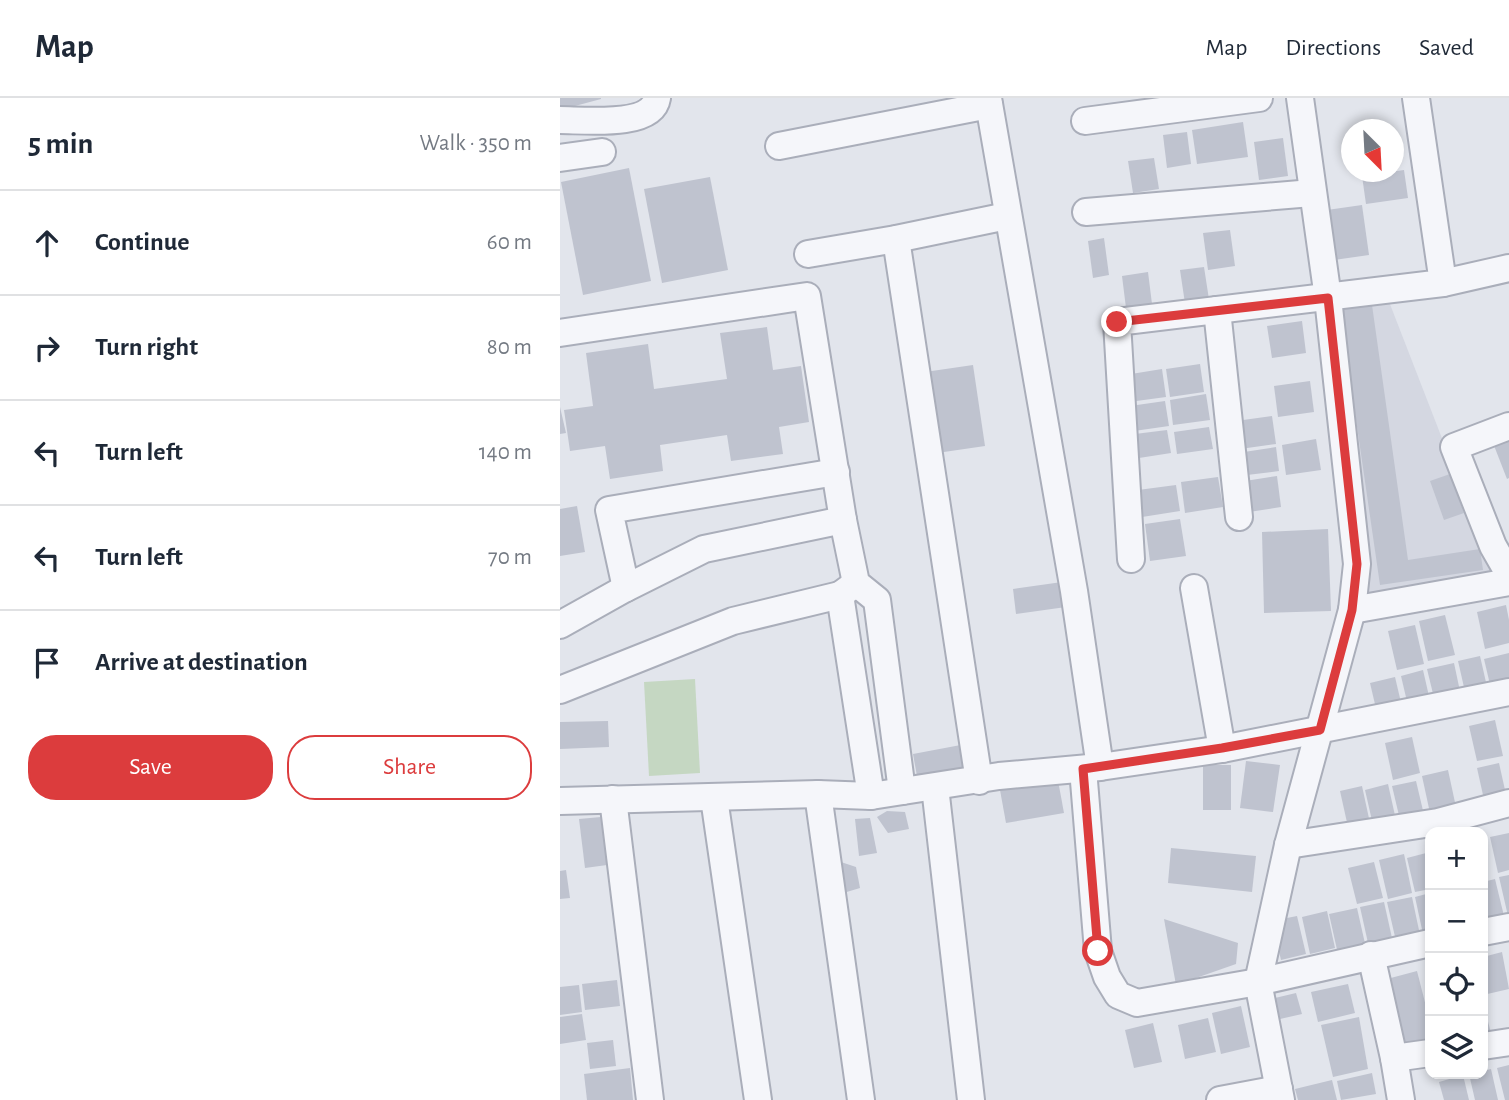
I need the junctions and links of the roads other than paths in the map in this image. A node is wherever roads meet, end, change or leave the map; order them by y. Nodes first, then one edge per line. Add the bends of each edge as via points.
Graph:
1 (657, 98) edge
2 (1259, 98) edge
3 (1300, 98) edge
4 (1416, 98) edge
5 (989, 101) edge
6 (560, 120) edge
7 (1086, 121) dead end
8 (779, 146) dead end
9 (602, 152) dead end
10 (560, 158) edge
11 (1312, 193) junction
12 (1086, 212) dead end
13 (1007, 216) junction
14 (896, 239) junction
15 (808, 254) dead end
16 (1509, 268) edge
17 (1443, 283) junction
18 (1328, 298) junction
19 (1217, 310) junction
20 (560, 333) edge
21 (1509, 426) edge
22 (835, 472) junction
23 (1240, 517) dead end
24 (843, 520) junction
25 (1501, 543) edge
26 (1131, 559) dead end
27 (1509, 574) edge
28 (1509, 582) edge
29 (626, 588) junction
30 (1194, 588) dead end
31 (848, 589) junction
32 (1352, 610) junction
33 (560, 625) edge
34 (560, 690) edge
35 (1509, 692) edge
36 (1320, 730) junction
37 (1222, 748) junction
38 (1092, 768) junction
39 (979, 781) junction
40 (935, 787) junction
41 (902, 791) junction
42 (818, 794) junction
43 (871, 796) junction
44 (713, 798) junction
45 (613, 799) junction
46 (560, 801) edge
47 (1509, 803) edge
48 (1288, 845) junction
49 (1509, 927) edge
50 (1488, 931) edge
51 (1425, 944) edge
52 (1371, 955) junction
53 (1258, 982) junction
54 (1509, 1042) edge
55 (1488, 1045) edge
56 (1425, 1054) edge
57 (1394, 1058) junction
58 (1280, 1095) edge
59 (650, 1100) edge
60 (758, 1100) edge
61 (861, 1100) edge
62 (971, 1100) edge
63 (1220, 1100) edge
64 (1401, 1100) edge

1 - 6 street via 656,105 643,116 630,119
2 - 7 street
3 - 11 street
4 - 17 street
5 - 8 street
5 - 13 street
9 - 10 street
11 - 12 street
11 - 18 street
13 - 14 street
13 - 38 street via 1074,592
14 - 15 street
14 - 39 street
16 - 17 street
17 - 18 street
18 - 19 street
18 - 32 street via 1357,564
19 - 23 street
19 - 26 street via 1117,322
20 - 22 street via 807,296
21 - 25 street via 1454,447
22 - 24 street
22 - 29 street via 609,510
24 - 29 street via 704,549
24 - 31 street
25 - 27 street
28 - 32 street
29 - 33 street
30 - 37 street
31 - 34 street via 733,621
31 - 41 street via 877,600
31 - 43 street
32 - 36 street
35 - 36 street
36 - 37 street
36 - 48 street
37 - 38 street
38 - 39 street
38 - 53 street via 1098,951 1118,995 1137,1003
39 - 40 street
40 - 41 street
40 - 62 street
41 - 43 street
42 - 43 street
42 - 44 street
42 - 61 street
44 - 45 street
44 - 60 street
45 - 46 street
45 - 59 street
47 - 48 street via 1438,822
48 - 53 street
49 - 50 street
51 - 52 street
52 - 53 street
52 - 57 street
53 - 58 street
54 - 55 street
56 - 57 street
57 - 64 street
58 - 63 street

